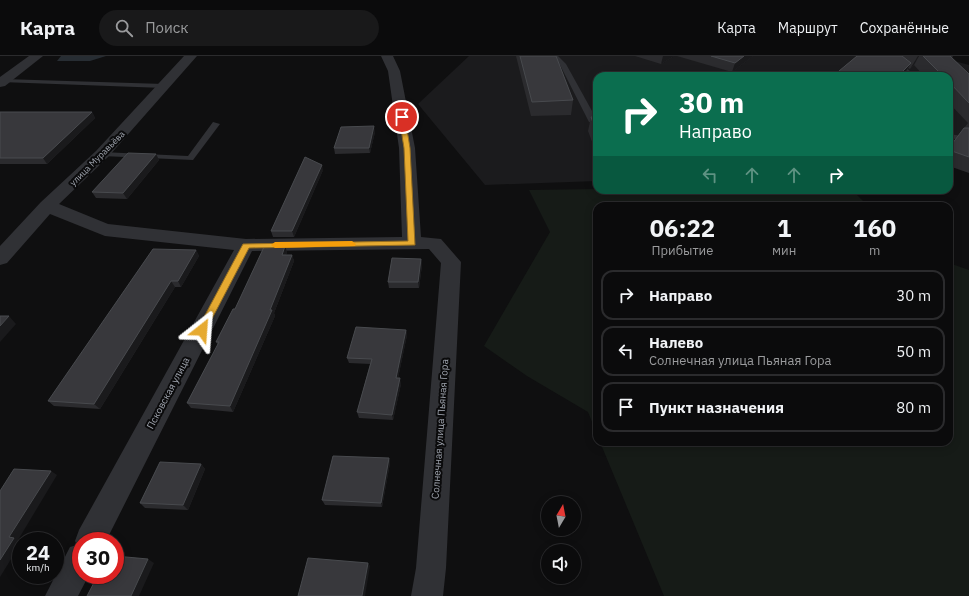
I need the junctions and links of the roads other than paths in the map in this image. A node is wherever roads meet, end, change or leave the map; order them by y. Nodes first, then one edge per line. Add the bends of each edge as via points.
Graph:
1 (37, 56) edge
2 (192, 56) edge
3 (387, 56) edge
4 (555, 56) edge
5 (873, 56) edge
6 (908, 72) edge
7 (1, 82) edge
8 (164, 86) junction
9 (593, 122) edge
10 (216, 124) dead end
11 (953, 137) edge
12 (969, 139) edge
13 (102, 154) junction
14 (47, 206) junction
15 (412, 243) junction
16 (246, 245) junction
17 (0, 258) edge
18 (95, 532) edge
19 (72, 575) edge
20 (61, 596) edge
21 (428, 596) edge

1 - 7 street
2 - 8 street, улица Муравьёва
3 - 15 street via 394,71 407,148
4 - 9 lane via 563,64
5 - 6 lane via 891,61
7 - 8 lane
8 - 13 street, улица Муравьёва
10 - 13 lane via 190,158
11 - 12 lane
13 - 14 street, улица Муравьёва
14 - 16 street via 105,230
14 - 17 street, улица Муравьёва
15 - 16 street
15 - 21 street, Солнечная улица Пьяная Гора via 434,243 451,262
16 - 18 street, Псковская улица
19 - 20 street

